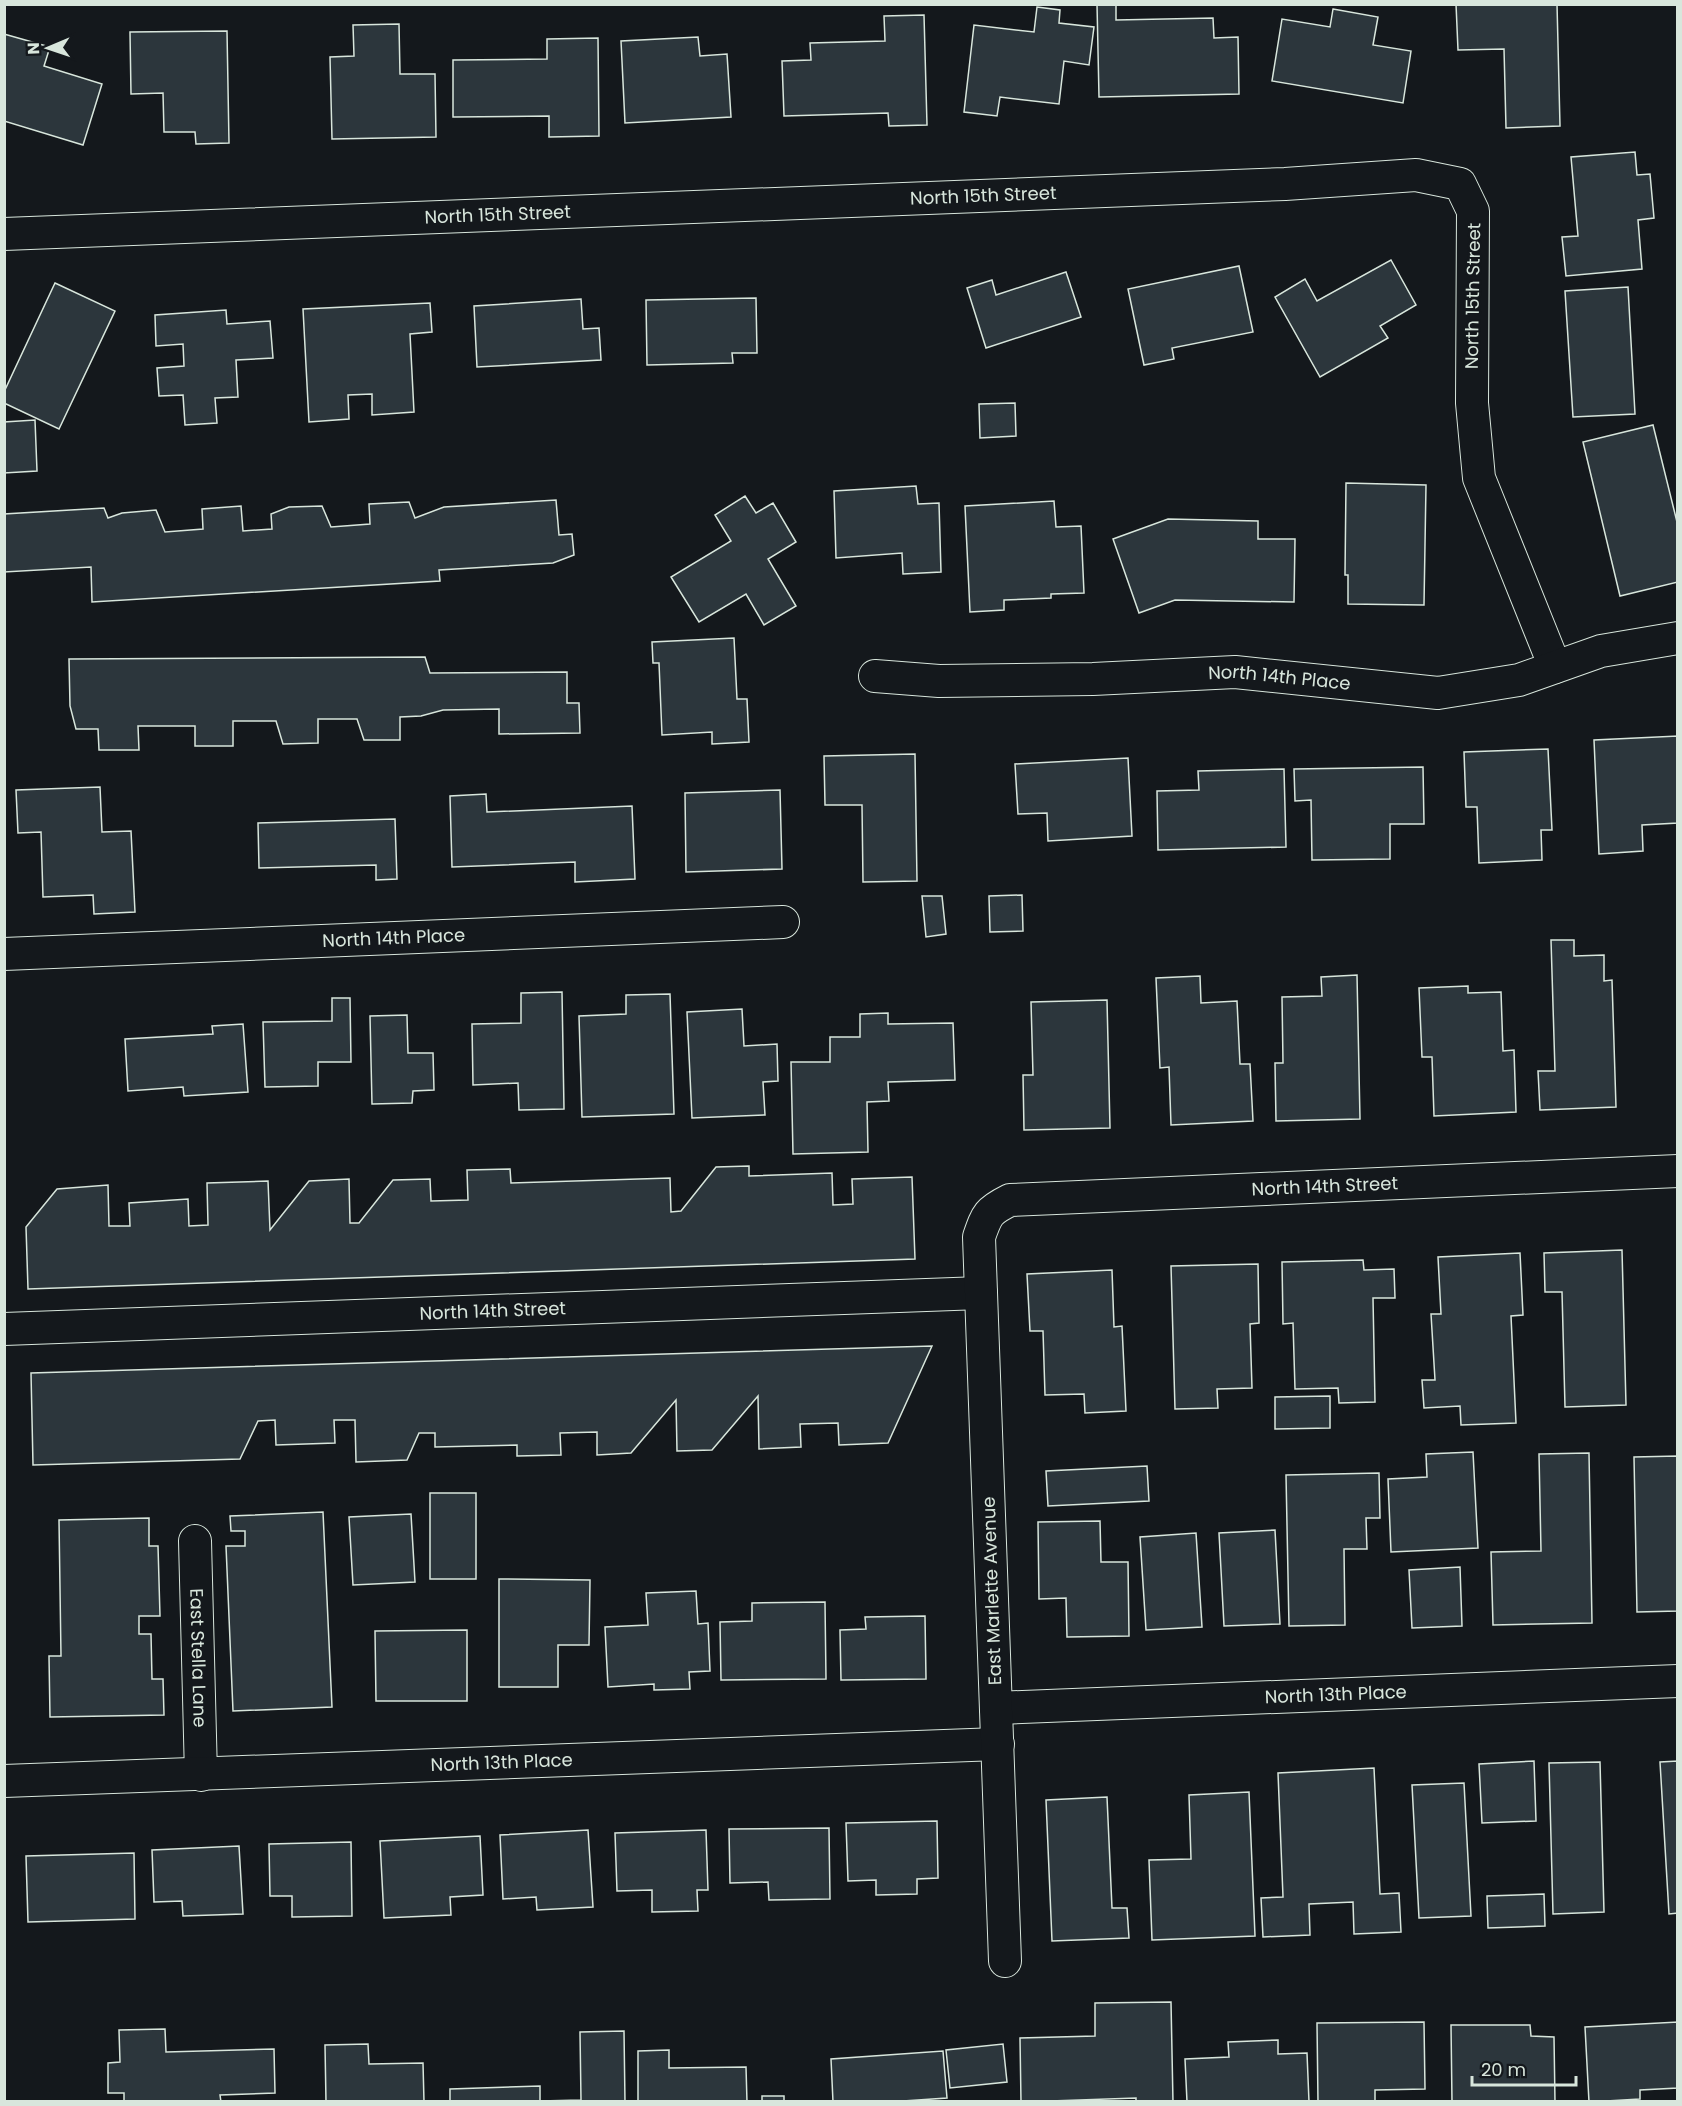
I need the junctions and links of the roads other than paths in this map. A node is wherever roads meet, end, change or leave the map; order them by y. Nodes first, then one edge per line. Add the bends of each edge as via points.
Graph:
1 (4, 234) edge
2 (1677, 638) edge
3 (1555, 667) junction
4 (875, 676) dead end
5 (783, 922) dead end
6 (4, 954) edge
7 (1677, 1171) edge
8 (984, 1223) joint
9 (981, 1293) junction
10 (4, 1329) edge
11 (195, 1541) dead end
12 (1677, 1681) edge
13 (996, 1707) junction
14 (998, 1744) junction
15 (201, 1775) junction
16 (4, 1781) edge
17 (1005, 1961) dead end

1 - 3 street, North 15th Street via 1285,184 1416,175 1461,184 1473,211 1472,403 1479,478
2 - 3 street, North 14th Place via 1601,651
3 - 4 street, North 14th Place via 1519,680 1438,693 1235,672 1046,680 939,681
5 - 6 street, North 14th Place
7 - 8 street, North 14th Street via 1010,1200 992,1209
8 - 9 street, East Marlette Avenue via 980,1237
9 - 10 street, North 14th Street
9 - 13 street, East Marlette Avenue
11 - 15 street, East Stella Lane
12 - 13 street, North 13th Place
13 - 14 street, East Marlette Avenue
14 - 15 street, North 13th Place
14 - 17 street, East Marlette Avenue
15 - 16 street, North 13th Place

